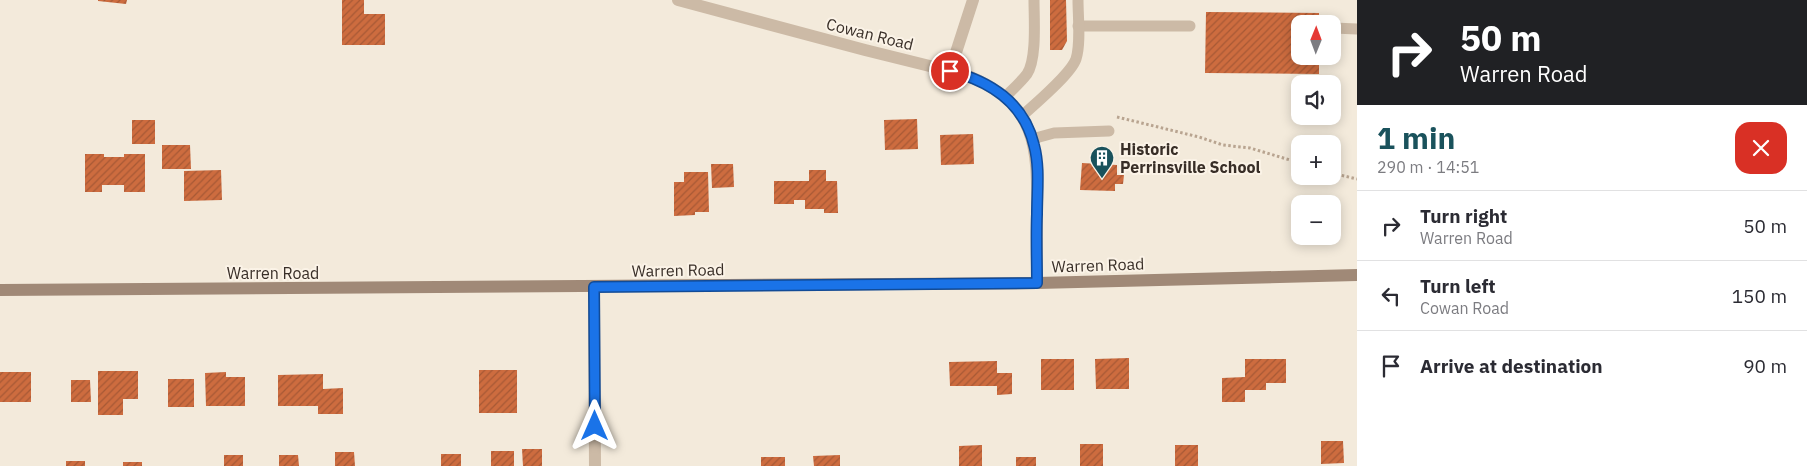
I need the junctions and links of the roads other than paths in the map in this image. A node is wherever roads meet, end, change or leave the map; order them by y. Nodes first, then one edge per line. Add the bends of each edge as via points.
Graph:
1 (678, 0) edge
2 (973, 0) edge
3 (1034, 0) edge
4 (1078, 0) edge
5 (1078, 26) junction
6 (1190, 26) dead end
7 (1341, 28) edge
8 (1357, 29) edge
9 (950, 71) junction
10 (1005, 97) junction
11 (1022, 116) junction
12 (1109, 131) dead end
13 (1032, 140) junction
14 (1357, 274) edge
15 (1037, 283) junction
16 (594, 287) junction
17 (0, 290) edge
18 (595, 466) edge

1 - 9 street, Cowan Road
2 - 9 street
3 - 10 lane via 1030,67
4 - 5 lane
5 - 6 lane
5 - 11 lane via 1076,60 1050,91
7 - 8 lane
9 - 10 street, Cowan Road via 980,81
10 - 11 street, Cowan Road
11 - 13 street, Cowan Road
12 - 13 lane via 1054,133
13 - 15 street, Cowan Road via 1038,185
14 - 15 main road, Warren Road
15 - 16 main road, Warren Road
16 - 17 main road, Warren Road
16 - 18 street

